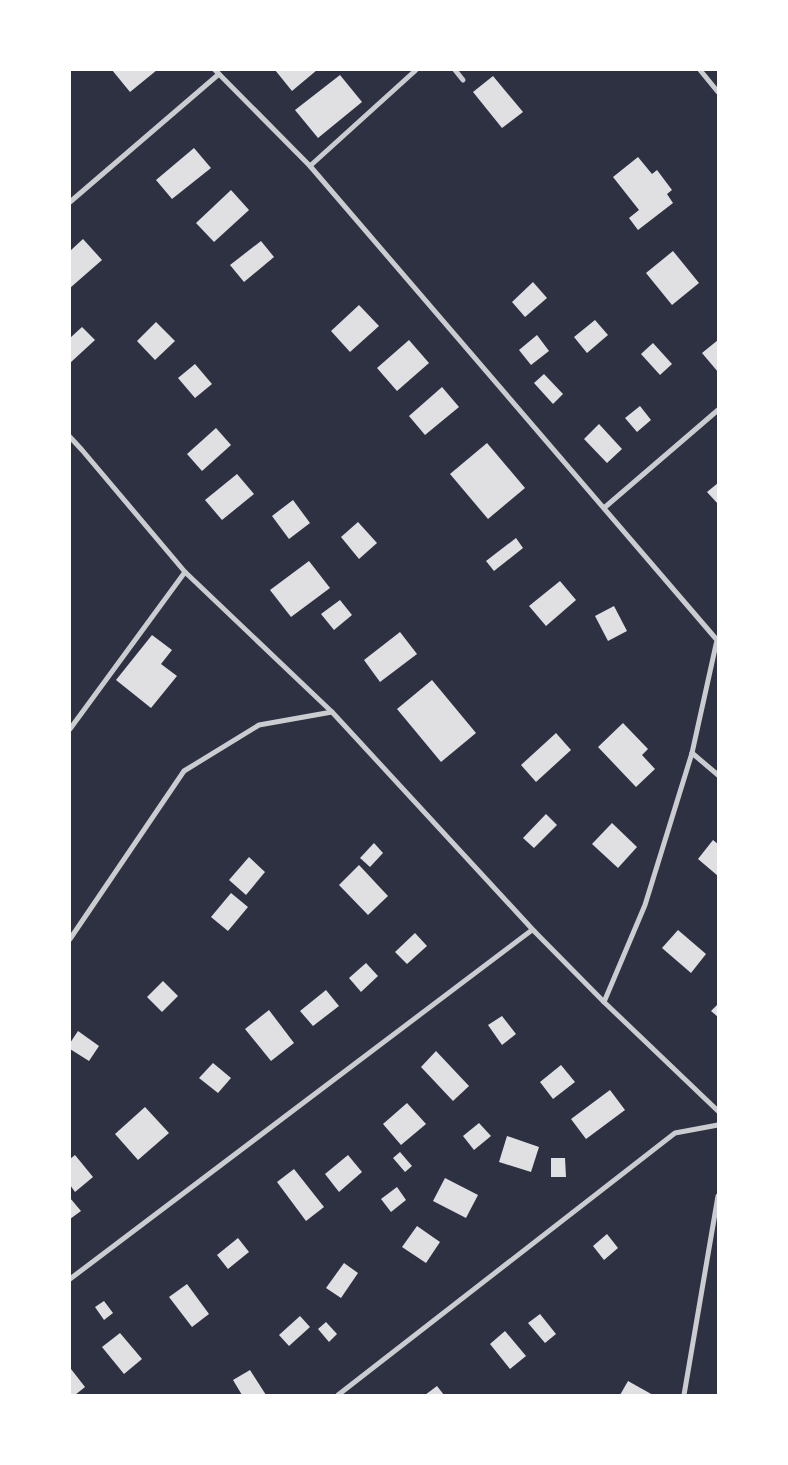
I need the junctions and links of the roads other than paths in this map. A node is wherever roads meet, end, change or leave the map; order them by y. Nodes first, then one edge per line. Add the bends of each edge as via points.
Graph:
1 (416, 70) edge
2 (455, 70) edge
3 (700, 70) edge
4 (217, 72) edge
5 (463, 80) dead end
6 (718, 92) edge
7 (310, 166) junction
8 (70, 202) edge
9 (718, 410) edge
10 (70, 437) edge
11 (604, 508) junction
12 (185, 572) junction
13 (332, 712) junction
14 (70, 729) edge
15 (692, 753) junction
16 (718, 775) edge
17 (534, 931) junction
18 (70, 939) edge
19 (604, 1002) junction
20 (718, 1111) edge
21 (718, 1125) edge
22 (718, 1196) edge
23 (70, 1279) edge
24 (338, 1395) edge
25 (684, 1395) edge

1 - 7 street
2 - 5 street
3 - 6 street
4 - 7 street
4 - 8 street
7 - 11 street
9 - 11 street
10 - 12 street
11 - 15 street via 717,640
12 - 13 street
12 - 14 street
13 - 17 street
13 - 18 street via 259,725 184,771
15 - 16 street
15 - 19 street via 645,905
17 - 19 street
17 - 23 street
19 - 20 street
21 - 24 street via 674,1133
22 - 25 street

